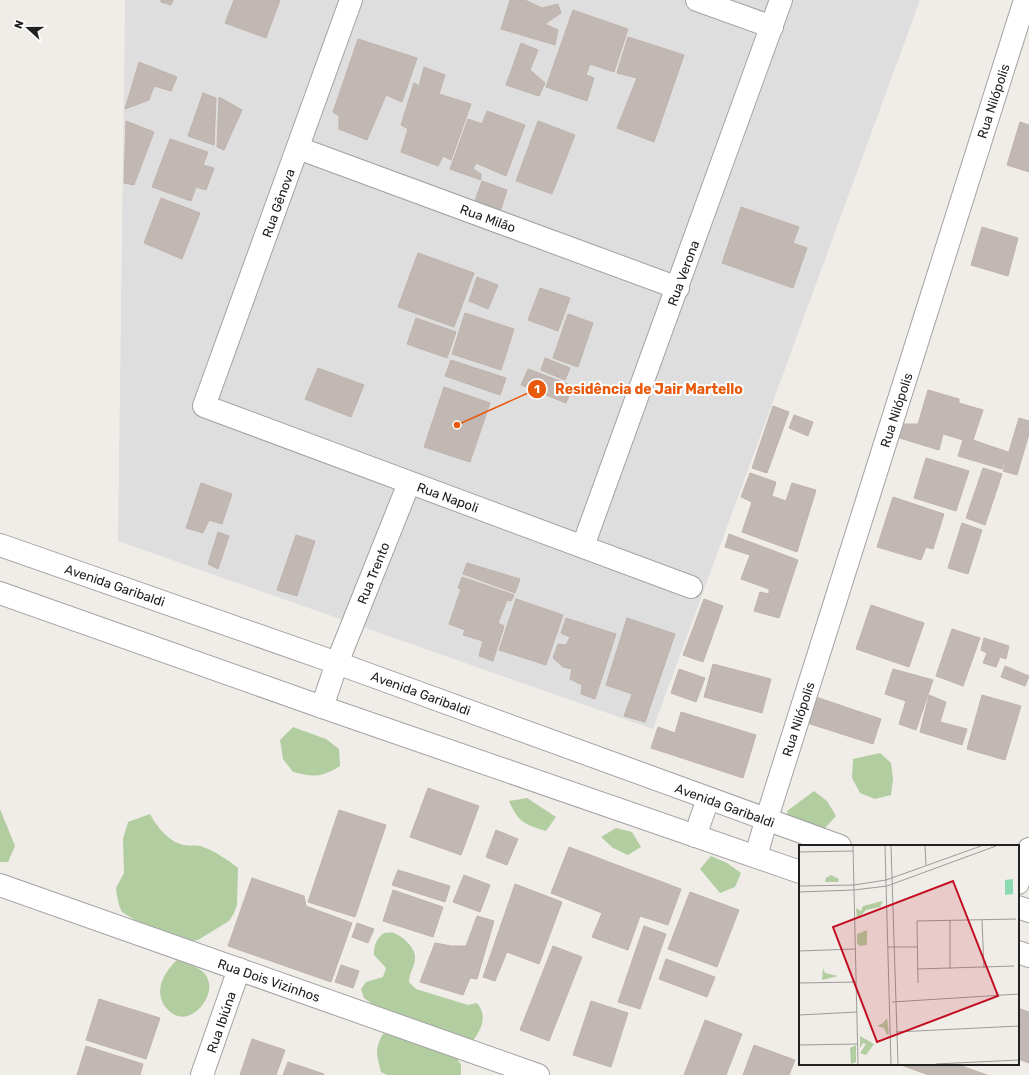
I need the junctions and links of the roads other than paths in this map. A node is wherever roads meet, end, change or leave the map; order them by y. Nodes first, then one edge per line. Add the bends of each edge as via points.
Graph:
1 (351, 0) edge
2 (697, 0) edge
3 (781, 0) edge
4 (1025, 0) edge
5 (772, 27) junction
6 (298, 148) junction
7 (678, 288) junction
8 (204, 406) joint
9 (409, 483) junction
10 (0, 545) edge
11 (583, 546) junction
12 (691, 587) dead end
13 (0, 592) edge
14 (337, 663) junction
15 (322, 707) junction
16 (708, 799) junction
17 (766, 821) junction
18 (695, 836) junction
19 (837, 845) edge
20 (1029, 849) edge
21 (756, 856) junction
22 (799, 872) edge
23 (1019, 880) edge
24 (0, 885) edge
25 (1019, 907) edge
26 (1029, 911) edge
27 (1019, 952) edge
28 (1029, 956) edge
29 (239, 969) junction
30 (493, 1068) edge
31 (202, 1075) edge
32 (538, 1075) edge

1 - 6 street, Rua Gênova
2 - 5 street
3 - 5 street, Rua Verona
4 - 17 street, Rua Nilópolis
5 - 7 street, Rua Verona
6 - 7 street, Rua Milão
6 - 8 street, Rua Gênova
7 - 11 street, Rua Verona
8 - 9 street, Rua Napoli
9 - 11 street, Rua Napoli
9 - 14 street, Rua Trento
10 - 14 street, Avenida Garibaldi
11 - 12 street, Rua Napoli
13 - 15 street
14 - 15 street, Rua Trento
14 - 16 street, Avenida Garibaldi
15 - 18 street
16 - 17 street, Avenida Garibaldi
16 - 18 street
17 - 19 street, Avenida Garibaldi
17 - 21 street, Rua Nilópolis
18 - 21 street
20 - 23 street
21 - 22 street
24 - 29 street, Rua Dois Vizinhos
25 - 26 street
27 - 28 street
29 - 30 street, Rua Dois Vizinhos
29 - 31 street, Rua Ibiúna
30 - 32 street, Rua Dois Vizinhos

